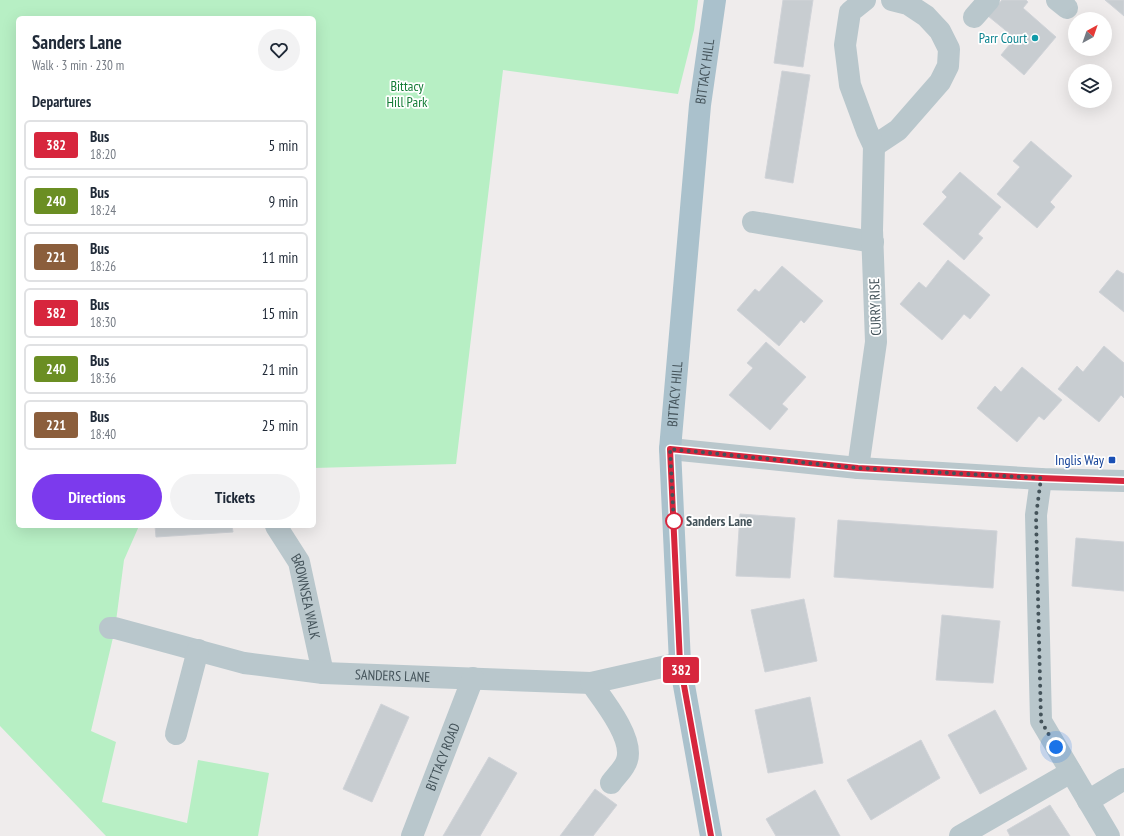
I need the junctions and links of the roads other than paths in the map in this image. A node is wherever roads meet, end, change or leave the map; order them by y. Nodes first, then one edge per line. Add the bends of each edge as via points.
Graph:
1 (715, 0) edge
2 (865, 0) edge
3 (892, 0) edge
4 (989, 0) edge
5 (974, 17) dead end
6 (874, 146) junction
7 (753, 222) dead end
8 (873, 242) junction
9 (670, 449) junction
10 (858, 468) junction
11 (1041, 478) junction
12 (1124, 481) edge
13 (277, 528) edge
14 (110, 628) dead end
15 (198, 650) junction
16 (680, 663) junction
17 (323, 674) junction
18 (473, 678) junction
19 (591, 683) junction
20 (176, 734) dead end
21 (1071, 772) junction
22 (1124, 779) edge
23 (612, 783) dead end
24 (1088, 801) junction
25 (412, 836) edge
26 (711, 836) edge
27 (960, 836) edge
28 (1109, 836) edge

1 - 9 main road, BITTACY HILL via 700,105
2 - 6 street, CURRY RISE via 850,12 845,45 850,85
3 - 6 street via 908,4 926,16 940,31 949,49 948,66 940,82 898,130
4 - 5 street
6 - 8 street, CURRY RISE
7 - 8 street
8 - 10 street, CURRY RISE via 876,342
9 - 10 street
9 - 16 main road, BITTACY HILL
10 - 11 street
11 - 12 street
11 - 21 street via 1036,516 1041,721
13 - 17 street, BROWNSEA WALK via 299,562
14 - 15 street, SANDERS LANE
15 - 17 street, SANDERS LANE via 244,663
15 - 20 street
16 - 19 street, SANDERS LANE
16 - 26 main road, BITTACY HILL
17 - 18 street, SANDERS LANE
18 - 19 street, SANDERS LANE
18 - 25 street, BITTACY ROAD
19 - 23 street via 619,726 628,748 627,762
21 - 24 street
21 - 27 street
22 - 24 street
24 - 28 street

